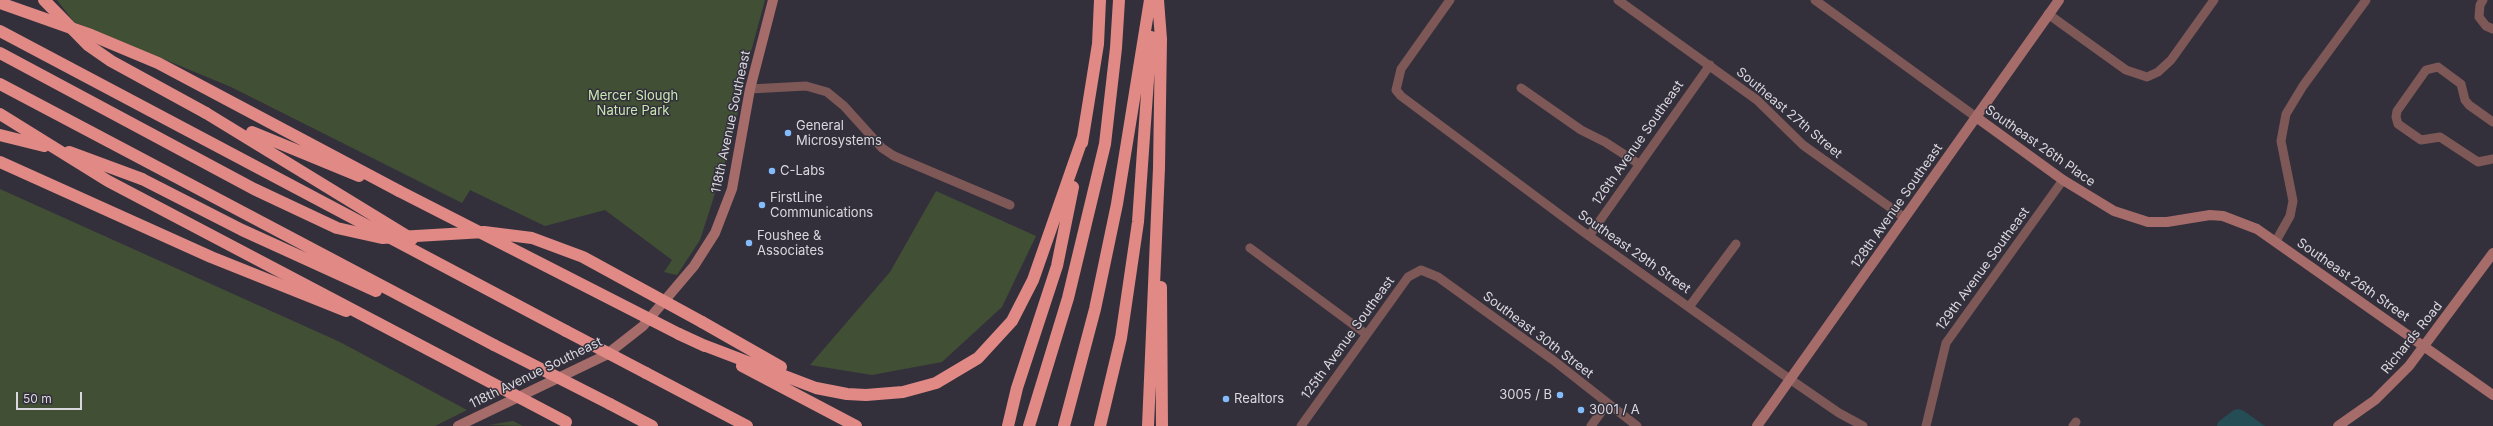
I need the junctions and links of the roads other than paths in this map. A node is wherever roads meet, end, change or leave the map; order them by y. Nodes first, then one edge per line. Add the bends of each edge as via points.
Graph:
1 (44, 0) edge
2 (773, 0) edge
3 (1100, 0) edge
4 (1119, 0) edge
5 (1152, 0) edge
6 (1158, 0) edge
7 (1450, 0) edge
8 (1618, 0) edge
9 (1815, 0) edge
10 (2058, 0) edge
11 (2214, 0) edge
12 (2366, 0) edge
13 (2484, 0) edge
14 (0, 3) edge
15 (2048, 14) junction
16 (2493, 29) edge
17 (0, 31) edge
18 (0, 53) edge
19 (1710, 65) junction
20 (0, 84) edge
21 (1520, 88) dead end
22 (750, 89) junction
23 (206, 113) junction
24 (0, 114) edge
25 (1976, 117) junction
26 (2493, 122) edge
27 (0, 135) edge
28 (1083, 137) junction
29 (2493, 159) edge
30 (0, 162) edge
31 (1639, 164) junction
32 (1159, 168) junction
33 (2063, 180) junction
34 (399, 191) junction
35 (1010, 205) dead end
36 (1905, 218) junction
37 (1588, 236) junction
38 (2276, 241) junction
39 (1736, 244) dead end
40 (1250, 248) dead end
41 (2493, 253) edge
42 (448, 266) junction
43 (1421, 270) joint
44 (1690, 307) junction
45 (1366, 334) junction
46 (413, 340) junction
47 (698, 343) junction
48 (494, 345) junction
49 (2425, 347) junction
50 (1790, 380) junction
51 (847, 394) junction
52 (2493, 396) edge
53 (1607, 404) junction
54 (570, 424) edge
55 (1030, 424) edge
56 (458, 426) edge
57 (652, 426) edge
58 (747, 426) edge
59 (856, 426) edge
60 (1008, 426) edge
61 (1064, 426) edge
62 (1100, 426) edge
63 (1148, 426) edge
64 (1162, 426) edge
65 (1301, 426) edge
66 (1591, 426) edge
67 (1637, 426) edge
68 (1757, 426) edge
69 (1863, 426) edge
70 (1926, 426) edge
71 (2338, 426) edge

1 - 23 highway, bridge via 88,45 111,61
2 - 22 street, 118th Avenue Southeast
3 - 28 highway via 1098,44
4 - 55 highway via 1105,144 1068,298
5 - 61 highway via 1115,212 1095,309
5 - 62 highway via 1138,222 1121,338
6 - 32 highway
7 - 37 street, Southeast 29th Street via 1401,69 1396,90 1410,104
8 - 19 street, Southeast 27th Street
9 - 25 street, Southeast 26th Place
10 - 15 street, 128th Avenue Southeast
11 - 15 street via 2164,67 2147,77 2135,74
12 - 38 street via 2303,86 2286,114 2281,142 2293,201 2290,216
13 - 16 street via 2480,5 2479,17 2486,26
14 - 34 highway, bridge via 91,35 158,63
15 - 25 street, 128th Avenue Southeast
17 - 42 highway, bridge
18 - 51 highway, bridge via 254,189 337,228 382,238 484,232 532,238 583,257 782,368
19 - 31 street, 126th Avenue Southeast
19 - 36 street, Southeast 27th Street via 1763,104 1803,145
20 - 48 highway
21 - 31 street via 1581,130
22 - 35 street via 806,86 827,92 844,106 882,148 894,156
22 - 56 street, 118th Avenue Southeast via 739,154 725,207 712,238 682,282 643,326 606,355
23 - 34 highway via 309,157
23 - 42 highway, bridge via 424,247
24 - 46 highway, bridge via 108,181
25 - 33 street, Southeast 26th Place
25 - 36 street, 128th Avenue Southeast
26 - 29 street via 2469,105 2461,84 2438,67 2426,70 2397,111 2396,117 2398,124 2421,140 2440,137 2478,162
27 - 48 highway, bridge via 67,151 112,166 242,230
28 - 51 highway via 1033,280 1012,321 996,341 963,368 936,383 903,392
28 - 60 highway via 1057,266 1017,388
30 - 46 highway, bridge via 211,257
31 - 37 street, 126th Avenue Southeast
32 - 63 highway
32 - 64 highway
33 - 38 street, Southeast 26th Place via 2105,206 2130,217 2148,222 2167,222 2223,216 2248,224
33 - 70 street, 129th Avenue Southeast via 1946,343
34 - 47 highway, bridge
36 - 50 street, 128th Avenue Southeast
37 - 44 street, Southeast 29th Street
38 - 49 street, Southeast 26th Street
39 - 44 street
40 - 45 street
41 - 49 street, Richards Road
42 - 58 highway, bridge
43 - 45 street, 125th Avenue Southeast via 1408,277
43 - 53 street, Southeast 30th Street via 1438,277 1553,360
44 - 50 street, Southeast 29th Street
45 - 65 street, 125th Avenue Southeast
46 - 54 highway, bridge
47 - 51 highway via 816,388
47 - 59 highway
48 - 57 highway, bridge
49 - 52 street, Southeast 26th Street
49 - 71 street, Richards Road via 2375,400
50 - 68 street, 128th Avenue Southeast
50 - 69 street, Southeast 29th Street
53 - 66 street
53 - 67 street, Southeast 30th Street

